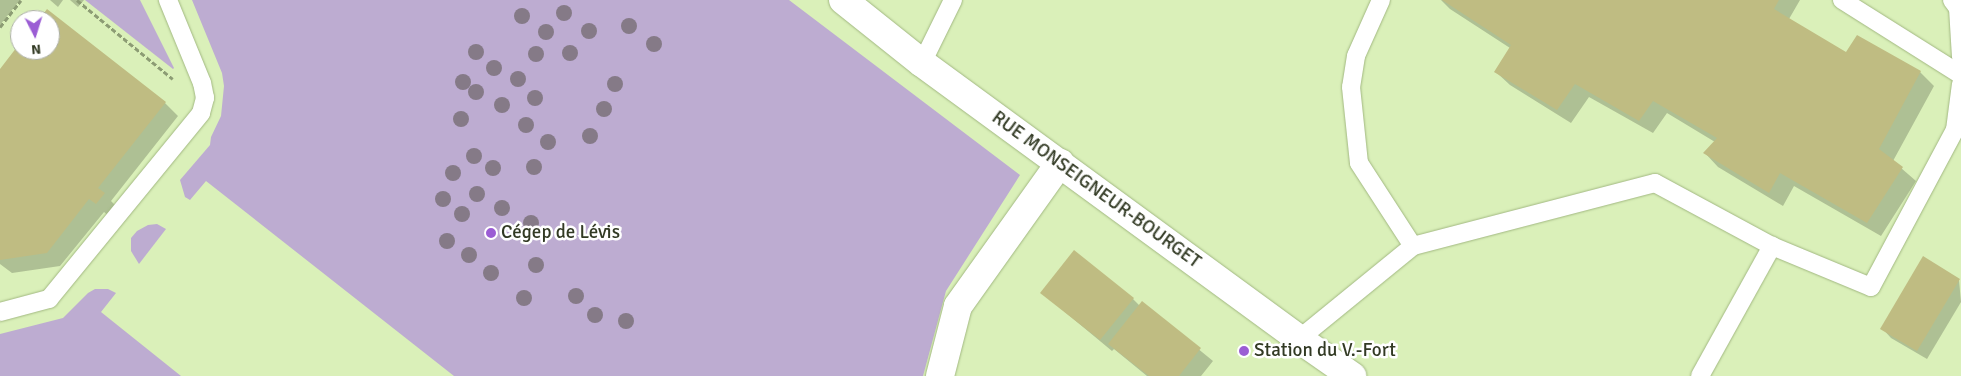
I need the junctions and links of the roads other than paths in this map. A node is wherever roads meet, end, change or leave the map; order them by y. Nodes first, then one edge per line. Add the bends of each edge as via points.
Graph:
1 (168, 0) edge
2 (843, 0) edge
3 (953, 0) edge
4 (1381, 0) edge
5 (1842, 0) edge
6 (1952, 0) edge
7 (1961, 57) edge
8 (922, 63) junction
9 (1961, 75) edge
10 (1961, 84) edge
11 (1060, 162) junction
12 (1413, 246) junction
13 (1772, 246) junction
14 (0, 312) edge
15 (1299, 340) junction
16 (940, 376) edge
17 (1350, 376) edge
18 (1700, 376) edge

1 - 14 lane via 202,83 205,98 201,113 50,299
2 - 8 street, RUE MONSEIGNEUR-BOURGET
3 - 8 lane
4 - 12 lane via 1356,56 1351,87 1359,163
5 - 9 lane
6 - 7 lane via 1958,8
8 - 11 street, RUE MONSEIGNEUR-BOURGET
10 - 13 lane via 1955,130 1870,287
11 - 15 street, RUE MONSEIGNEUR-BOURGET
11 - 16 street via 958,306
12 - 13 lane via 1655,183
12 - 15 lane
13 - 18 lane
15 - 17 street, RUE MONSEIGNEUR-BOURGET

